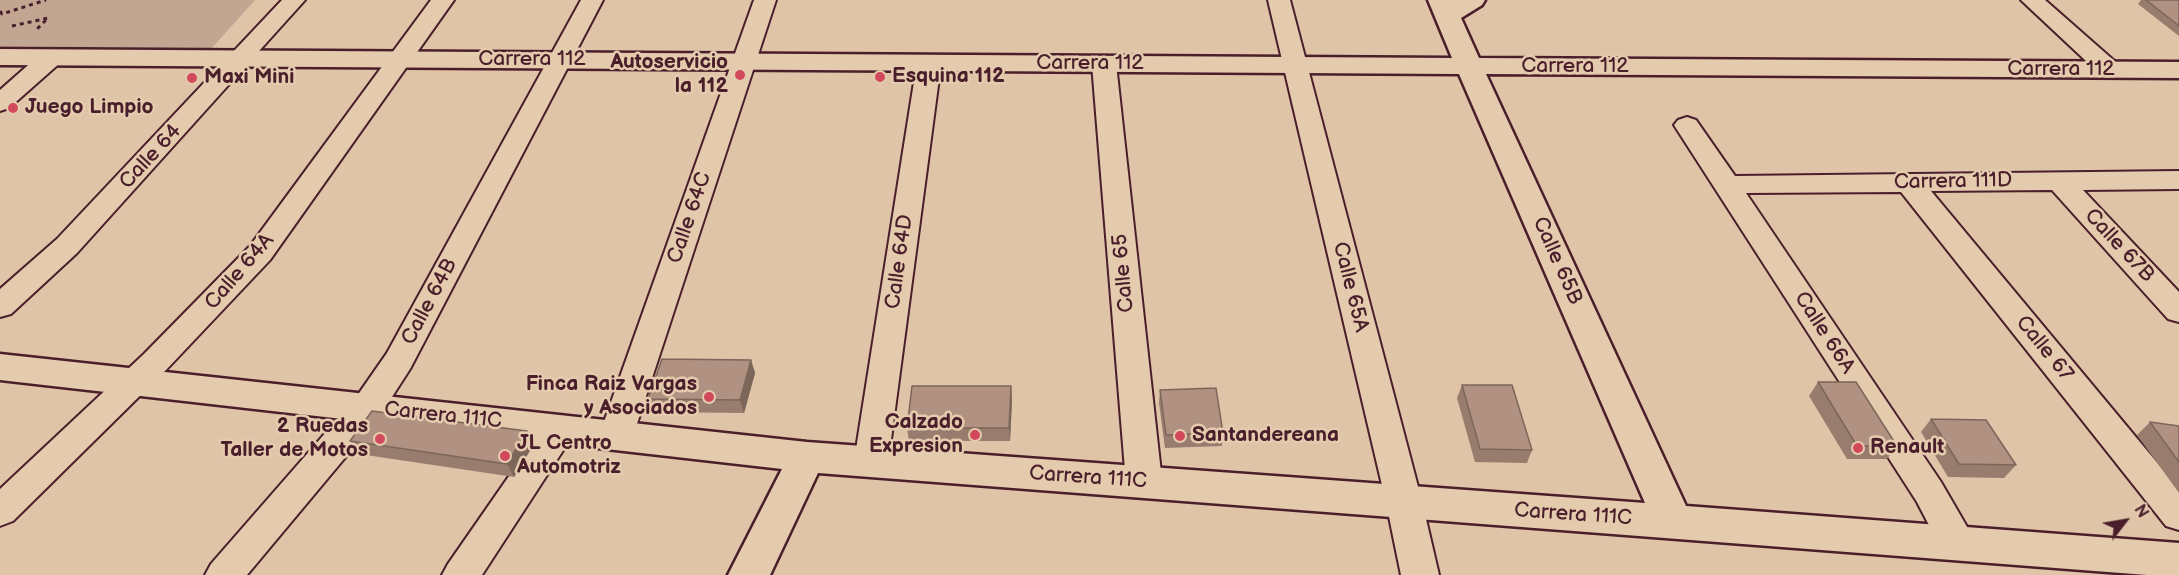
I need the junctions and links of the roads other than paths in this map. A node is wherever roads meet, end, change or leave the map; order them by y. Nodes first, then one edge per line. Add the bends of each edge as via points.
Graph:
1 (294, 0) edge
2 (443, 0) edge
3 (592, 0) edge
4 (765, 0) edge
5 (1279, 0) edge
6 (1473, 0) edge
7 (2032, 0) edge
8 (1444, 8) edge
9 (0, 57) edge
10 (52, 57) junction
11 (242, 58) junction
12 (401, 59) junction
13 (559, 60) junction
14 (743, 61) junction
15 (929, 63) junction
16 (1104, 64) junction
17 (1295, 65) junction
18 (1470, 66) junction
19 (2110, 70) junction
20 (2179, 70) edge
21 (0, 103) edge
22 (1687, 125) dead end
23 (2179, 180) edge
24 (2059, 181) junction
25 (1910, 183) junction
26 (1726, 185) junction
27 (0, 306) edge
28 (2179, 311) edge
29 (0, 367) edge
30 (135, 382) junction
31 (367, 408) junction
32 (560, 429) junction
33 (616, 436) junction
34 (807, 457) junction
35 (871, 462) junction
36 (1144, 482) junction
37 (1404, 502) junction
38 (0, 511) edge
39 (2179, 515) edge
40 (1673, 522) junction
41 (1958, 543) junction
42 (2179, 560) edge
43 (224, 575) edge
44 (461, 575) edge
45 (749, 575) edge
46 (1420, 575) edge

1 - 11 street, Calle 64
2 - 12 street, Calle 64A
3 - 13 street, Calle 64B
4 - 14 street, Calle 64C
5 - 17 street, Calle 65A
6 - 8 street
7 - 19 street
8 - 18 street, Calle 65B
9 - 10 street, Carrera 112
10 - 11 street, Carrera 112
10 - 21 street
11 - 12 street, Carrera 112
11 - 27 street, Calle 64 via 67,246
12 - 13 street, Carrera 112
12 - 30 street, Calle 64A via 260,253
13 - 14 street, Carrera 112
13 - 31 street, Calle 64B via 399,361
14 - 15 street, Carrera 112
14 - 33 street, Calle 64C
15 - 16 street, Carrera 112
15 - 35 street, Calle 64D
16 - 17 street, Carrera 112
16 - 36 street, Calle 65
17 - 18 street, Carrera 112
17 - 37 street, Calle 65A
18 - 19 street, Carrera 112
18 - 40 street, Calle 65B
19 - 20 street, Carrera 112
22 - 26 street, Calle 66A
23 - 24 street, Carrera 111D
24 - 25 street, Carrera 111D
24 - 28 street, Calle 67B
25 - 26 street, Carrera 111D
25 - 39 street, Calle 67
26 - 41 street, Calle 66A via 1929,492
29 - 30 street, Carrera 111C
30 - 31 street, Carrera 111C
30 - 38 street, Calle 64A
31 - 32 street, Carrera 111C
31 - 43 street, Calle 64B
32 - 33 street, Carrera 111C
32 - 44 street
33 - 34 street, Carrera 111C
34 - 35 street, Carrera 111C
34 - 45 street
35 - 36 street, Carrera 111C
36 - 37 street, Carrera 111C
37 - 40 street, Carrera 111C
37 - 46 street, Calle 65A
40 - 41 street, Carrera 111C
41 - 42 street, Carrera 111C

